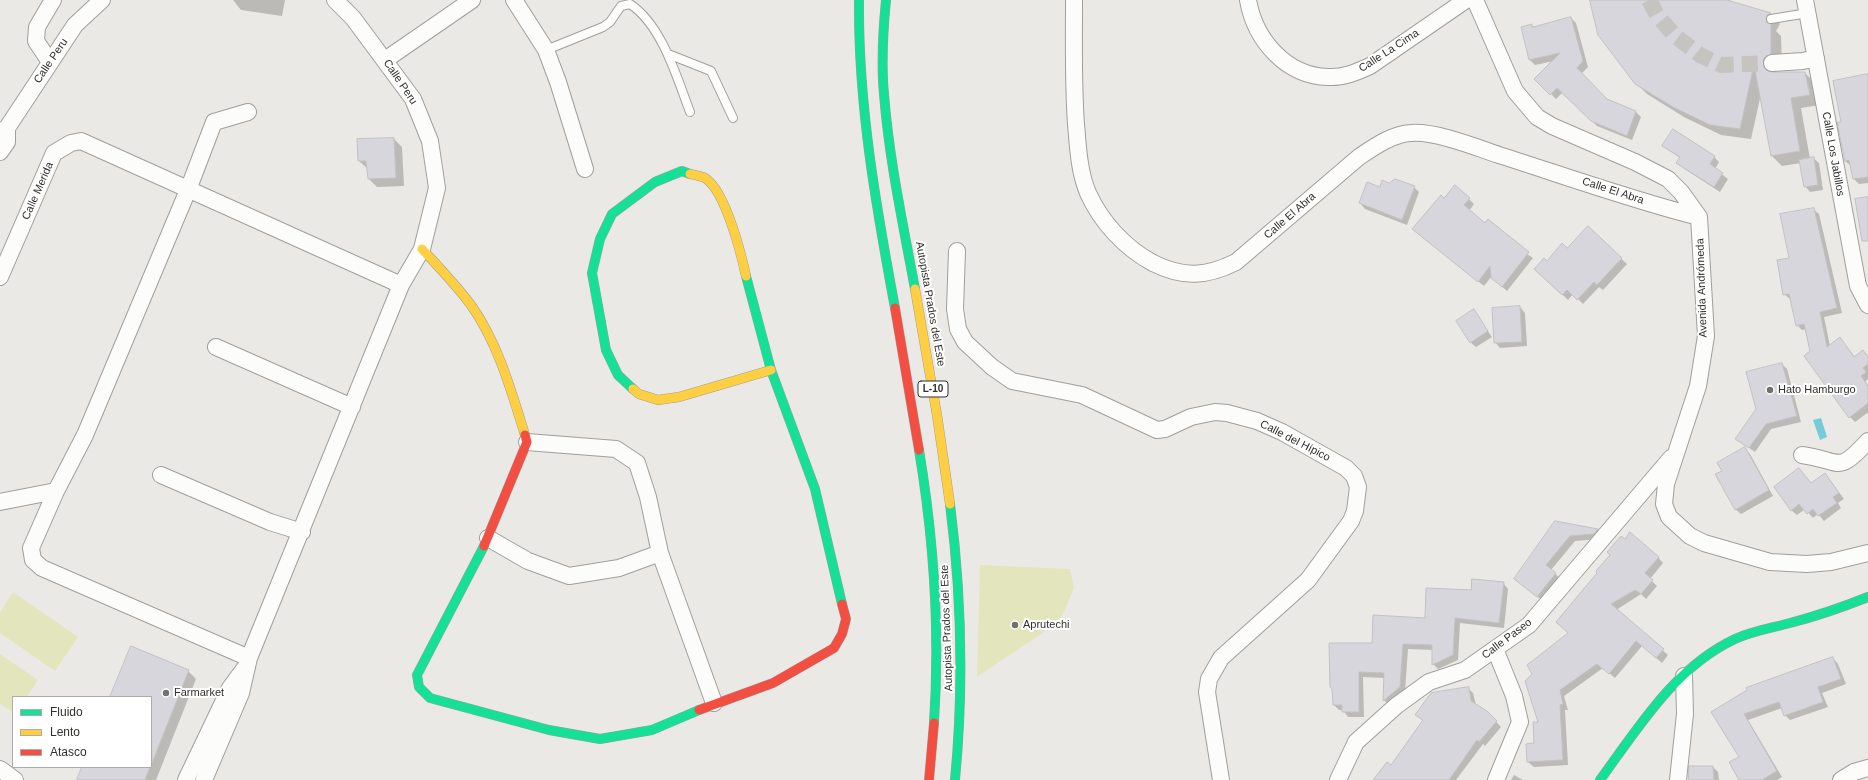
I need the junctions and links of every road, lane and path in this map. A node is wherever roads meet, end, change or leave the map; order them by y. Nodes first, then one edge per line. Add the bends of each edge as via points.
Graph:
1 (53, 0) edge
2 (102, 0) edge
3 (335, 0) edge
4 (472, 0) edge
5 (514, 0) edge
6 (859, 0) edge
7 (886, 0) edge
8 (1074, 0) edge
9 (1248, 0) edge
10 (1466, 0) edge
11 (1475, 0) edge
12 (1807, 7) edge
13 (1771, 19) dead end
14 (546, 50) junction
15 (668, 54) junction
16 (1816, 58) junction
17 (385, 60) junction
18 (50, 62) junction
19 (1772, 63) tunnel mouth
20 (248, 112) dead end
21 (690, 112) dead end
22 (733, 118) dead end
23 (4, 130) edge
24 (0, 152) edge
25 (585, 169) dead end
26 (188, 190) junction
27 (1699, 217) junction
28 (422, 249) junction
29 (957, 251) dead end
30 (0, 277) edge
31 (401, 285) junction
32 (1868, 305) edge
33 (216, 347) dead end
34 (771, 370) junction
35 (352, 407) junction
36 (1868, 441) edge
37 (527, 442) junction
38 (1675, 453) junction
39 (1802, 455) dead end
40 (160, 476) dead end
41 (56, 491) junction
42 (0, 502) edge
43 (302, 532) junction
44 (488, 538) junction
45 (660, 553) junction
46 (1868, 553) edge
47 (1868, 597) edge
48 (1495, 649) junction
49 (248, 661) junction
50 (1684, 676) junction
51 (714, 703) junction
52 (1868, 768) edge
53 (0, 770) edge
54 (15, 780) edge
55 (186, 780) edge
56 (204, 780) edge
57 (929, 780) edge
58 (955, 780) edge
59 (1221, 780) edge
60 (1338, 780) edge
61 (1496, 780) edge
62 (1600, 780) edge
63 (1678, 780) edge
64 (1841, 780) edge

1 - 18 street via 37,28 36,41
2 - 18 street, Calle Peru via 75,25
3 - 17 street, Calle Peru via 353,18
4 - 17 street
5 - 14 street
6 - 57 main road, Autopista Prados del Este / L-10 via 858,32 864,122 926,490 933,558 936,697
7 - 58 main road, Autopista Prados del Este / L-10 via 885,105 949,483 956,553 962,690
8 - 27 street, Calle El Abra via 1074,88 1078,151 1088,192 1100,216 1120,238 1140,256 1168,271 1206,274 1236,262 1359,157 1376,146 1411,132 1476,147
9 - 10 street, Calle La Cima via 1256,27 1277,55 1291,67 1330,78 1356,73 1370,66
11 - 27 street via 1515,91 1537,117 1668,179
12 - 13 lane
12 - 16 street, Calle Los Jabillos
14 - 15 lane via 603,27 610,22 621,6 630,4 639,10
14 - 25 street
15 - 21 lane
15 - 22 lane via 711,71
16 - 19 street
16 - 32 street, Calle Los Jabillos via 1858,286
17 - 28 street, Calle Peru via 413,99 430,141 437,188
18 - 23 street, Calle Peru
20 - 26 street via 214,122
23 - 24 street, Calle Peru via 7,142
26 - 30 street, Calle Merida via 81,141 71,143 54,153
26 - 31 street, Calle Merida
26 - 41 street via 85,435
27 - 38 street, Avenida Andrómeda via 1706,336 1698,386
28 - 31 street, Calle Peru
28 - 37 main road via 478,314 502,364
29 - 59 street, Calle del Hípico via 955,309 958,329 965,342 1006,378 1019,383 1082,395 1158,430 1191,417 1215,412 1257,421 1333,460 1354,476 1358,487 1358,499 1351,521 1308,580 1222,658 1212,671 1207,692
31 - 35 street, Calle Peru
33 - 35 street
34 - 34 main road via 736,236 716,188 705,178 682,171 655,182 612,214 600,239 592,273 606,350 618,375 639,394 658,400 679,397
34 - 51 main road via 815,489 846,619 842,634 834,648 773,683
35 - 43 street, Calle Peru
36 - 39 street via 1846,462 1834,464
37 - 44 main road
37 - 45 street via 616,449 638,463
38 - 46 street, Avenida Andrómeda via 1666,484 1664,504 1669,517 1690,536 1704,543 1770,562 1789,564 1831,562
38 - 48 street, Calle Paseo via 1529,626
40 - 43 street via 270,522
41 - 42 street
41 - 49 street via 31,548 33,560 42,568
43 - 49 street, Calle Peru
44 - 45 street via 528,561 569,576 619,568
44 - 51 main road via 417,675 419,687 430,698 549,730 600,738 652,730
45 - 51 street
47 - 50 main road via 1838,609 1736,639 1714,650
48 - 60 street, Calle Paseo via 1465,670 1430,682 1396,706 1356,742
48 - 61 street via 1514,696 1520,722
49 - 55 street via 230,688
49 - 56 street via 241,692
50 - 62 main road via 1658,704
50 - 63 street via 1685,714
52 - 64 street via 1854,772
53 - 54 street

